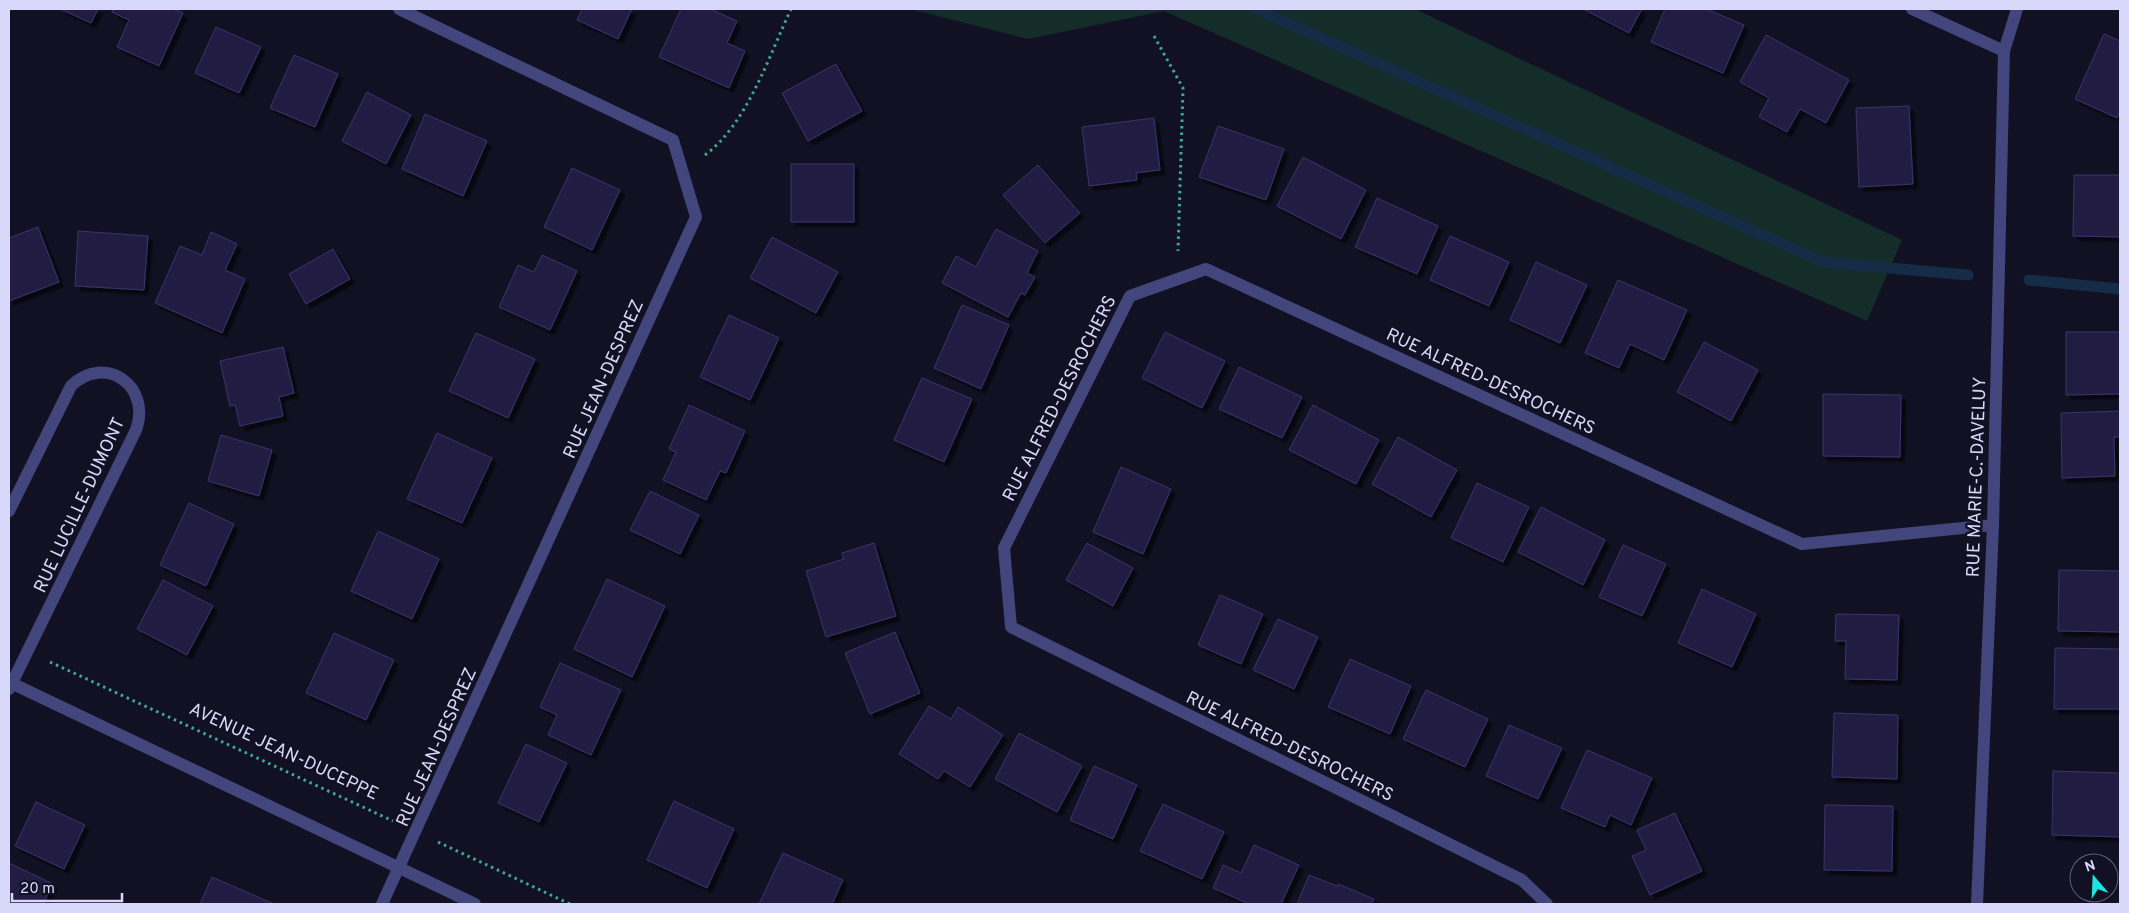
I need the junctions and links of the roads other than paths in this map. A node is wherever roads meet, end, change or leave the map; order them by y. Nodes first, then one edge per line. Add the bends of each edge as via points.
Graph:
1 (399, 9) edge
2 (1912, 9) edge
3 (2017, 9) edge
4 (2004, 51) junction
5 (9, 511) edge
6 (1993, 525) junction
7 (10, 685) edge
8 (400, 868) junction
9 (382, 904) edge
10 (475, 904) edge
11 (1547, 904) edge
12 (1978, 904) edge

1 - 8 street, RUE JEAN-DESPREZ via 673,140 696,217
2 - 4 street
3 - 4 street, RUE MARIE-C.-DAVELUY
4 - 6 street, RUE MARIE-C.-DAVELUY
5 - 7 street, RUE LUCILLE-DUMONT via 71,386 79,378 101,372 122,378 130,385 140,410 136,430
6 - 11 street, RUE ALFRED-DESROCHERS via 1802,544 1206,269 1130,296 1004,548 1011,627 1522,880
6 - 12 street, RUE MARIE-C.-DAVELUY
7 - 8 street
8 - 9 street, RUE JEAN-DESPREZ
8 - 10 street

